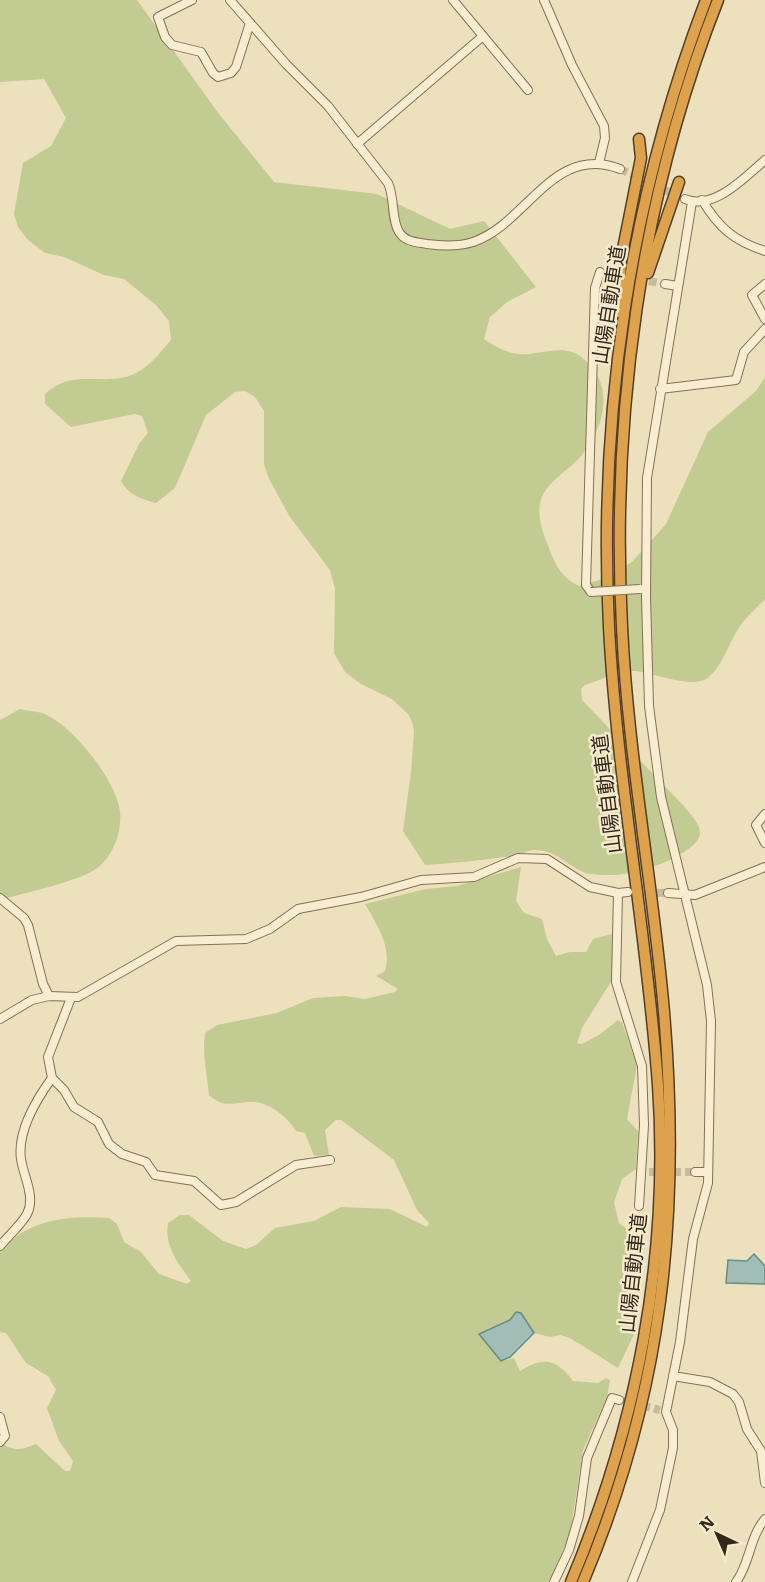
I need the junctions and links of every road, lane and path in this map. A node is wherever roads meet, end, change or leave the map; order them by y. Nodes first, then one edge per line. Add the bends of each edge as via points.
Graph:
1 (192, 0) edge
2 (231, 0) edge
3 (453, 0) edge
4 (544, 0) edge
5 (706, 0) edge
6 (718, 0) edge
7 (250, 24) junction
8 (483, 36) junction
9 (528, 90) dead end
10 (639, 139) dead end
11 (357, 144) junction
12 (764, 162) edge
13 (598, 163) junction
14 (620, 168) tunnel mouth
15 (679, 182) dead end
16 (702, 200) junction
17 (765, 251) edge
18 (600, 272) dead end
19 (665, 284) tunnel mouth
20 (765, 284) edge
21 (678, 286) junction
22 (765, 319) edge
23 (765, 329) edge
24 (631, 356) junction
25 (660, 389) junction
26 (612, 426) junction
27 (643, 589) junction
28 (765, 813) edge
29 (765, 843) edge
30 (765, 867) edge
31 (628, 892) tunnel mouth
32 (618, 893) junction
33 (668, 893) tunnel mouth
34 (686, 896) junction
35 (0, 898) edge
36 (49, 996) junction
37 (71, 998) junction
38 (0, 1019) edge
39 (52, 1078) junction
40 (330, 1160) dead end
41 (695, 1172) tunnel mouth
42 (708, 1172) junction
43 (639, 1206) dead end
44 (0, 1246) edge
45 (673, 1376) junction
46 (619, 1400) dead end
47 (0, 1417) edge
48 (0, 1442) edge
49 (765, 1483) edge
50 (765, 1519) edge
51 (554, 1582) edge
52 (571, 1582) edge
53 (583, 1582) edge
54 (632, 1582) edge
55 (736, 1582) edge

1 - 7 street via 162,13 158,17 161,29 172,45 201,52 218,77 236,67
2 - 7 street
3 - 8 street
4 - 13 street via 604,126
5 - 26 highway, 山陽自動車道 via 671,100 644,207 625,307
6 - 24 highway, 山陽自動車道 via 702,40 667,161 645,262
7 - 11 street via 328,106
8 - 9 street
8 - 11 street
10 - 26 highway via 641,158 621,259
11 - 13 street via 393,193 398,230 406,240 439,246 472,243 488,235 552,179 584,164
12 - 16 street via 719,196
13 - 14 street
15 - 24 highway via 649,270
16 - 17 street via 731,237
16 - 21 street via 689,201
18 - 27 street, bridge via 595,288 586,585 591,592
19 - 21 street
20 - 22 street via 752,295
21 - 25 street
23 - 25 street via 744,352 736,380
24 - 53 highway, 山陽自動車道 via 621,458 622,625 664,1011 671,1139 669,1236 645,1394 617,1495
25 - 27 street via 647,478
26 - 52 highway, 山陽自動車道 via 607,561 612,669 652,1023 658,1089 659,1181 650,1298 634,1391 606,1492
27 - 34 street via 655,760
28 - 29 street via 756,825
30 - 34 street
31 - 32 street
32 - 37 street via 590,887 547,860 518,858 474,877 421,880 298,909 270,930 246,939 176,942
32 - 43 street via 616,982 642,1065 646,1171
33 - 34 street
34 - 42 street via 707,985 711,1021
35 - 36 street via 28,925
36 - 37 street
36 - 38 street via 23,1003
37 - 39 street via 48,1057
39 - 40 street via 74,1107 98,1122 109,1144 118,1152 146,1162 159,1177 194,1181 221,1205 236,1202 296,1165
39 - 44 street via 38,1098 21,1138 21,1158 30,1196 27,1214
41 - 42 street
42 - 45 street via 693,1239
45 - 49 street via 710,1382 733,1394 761,1451
45 - 54 street via 663,1411 672,1430 673,1448 660,1510
46 - 51 street via 612,1398 587,1458 579,1516
47 - 48 street via 5,1436
50 - 55 street via 757,1529

